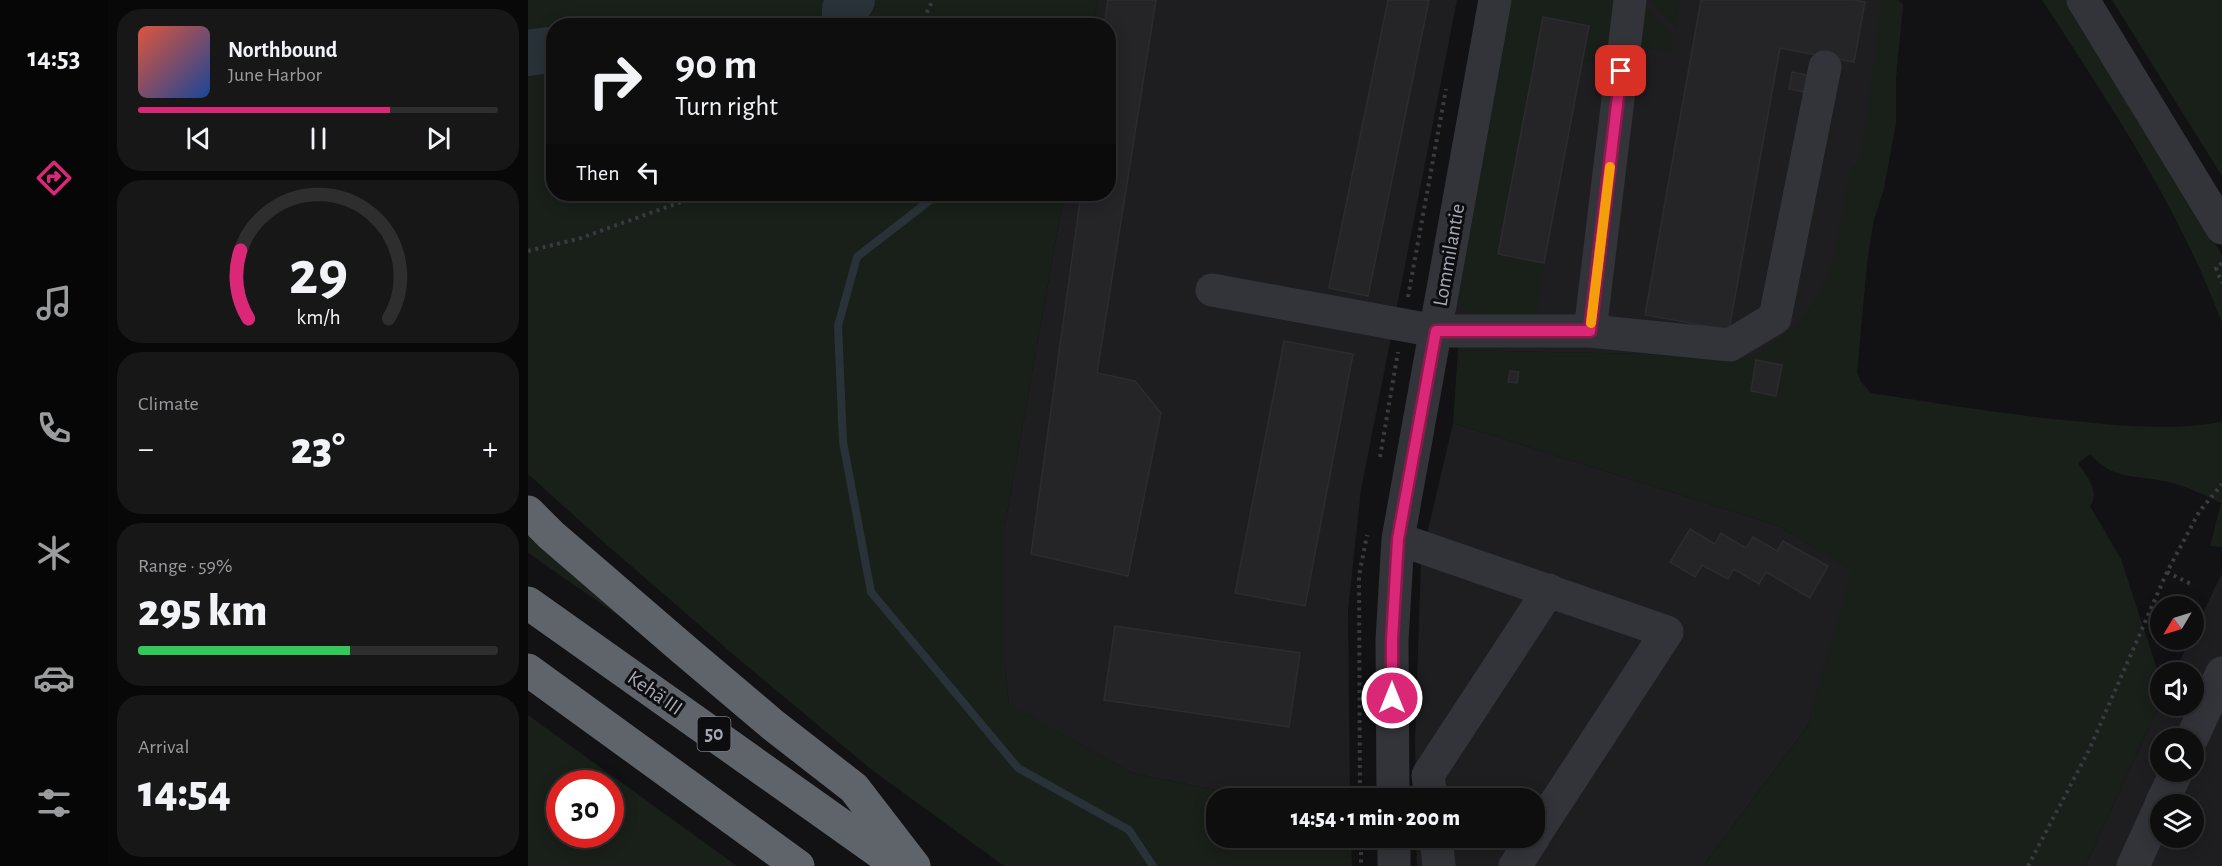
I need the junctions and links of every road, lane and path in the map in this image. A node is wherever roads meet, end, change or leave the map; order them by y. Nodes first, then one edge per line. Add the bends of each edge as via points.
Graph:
1 (933, 0) edge
2 (1495, 0) edge
3 (1630, 0) edge
4 (2083, 0) edge
5 (924, 18) edge
6 (1825, 67) dead end
7 (684, 201) edge
8 (2222, 228) edge
9 (528, 251) edge
10 (2222, 263) edge
11 (2222, 283) edge
12 (1212, 290) dead end
13 (1436, 331) junction
14 (1590, 331) junction
15 (2222, 484) edge
16 (528, 512) edge
17 (1398, 539) junction
18 (2167, 572) junction
19 (2191, 584) dead end
20 (1549, 590) junction
21 (528, 603) edge
22 (528, 670) edge
23 (2222, 673) edge
24 (2197, 728) edge
25 (1393, 788) edge
26 (1430, 788) edge
27 (1545, 820) edge
28 (2150, 830) edge
29 (1360, 848) edge
30 (1394, 848) edge
31 (1437, 848) edge
32 (1527, 848) edge
33 (798, 866) edge
34 (899, 866) edge
35 (914, 866) edge
36 (1361, 866) edge
37 (1394, 866) edge
38 (1439, 866) edge
39 (1515, 866) edge
40 (2028, 866) edge
41 (2133, 866) edge

1 - 5 path
2 - 13 street, Lommilantie
3 - 14 street
4 - 8 street
6 - 14 street via 1774,318 1730,345
7 - 9 path via 578,239
10 - 11 path via 2216,268
12 - 13 street
13 - 14 street
13 - 17 street, Lommilantie
15 - 18 path via 2199,512
16 - 35 highway via 691,656 854,788
17 - 20 street
17 - 25 street, Lommilantie via 1392,640
18 - 19 path
18 - 40 path via 2089,750
20 - 26 street via 1428,775
20 - 27 street via 1667,632
21 - 34 highway, Kehä III / 50
22 - 33 highway
23 - 24 street
28 - 41 street
29 - 36 path
30 - 37 street
31 - 38 street
32 - 39 street

